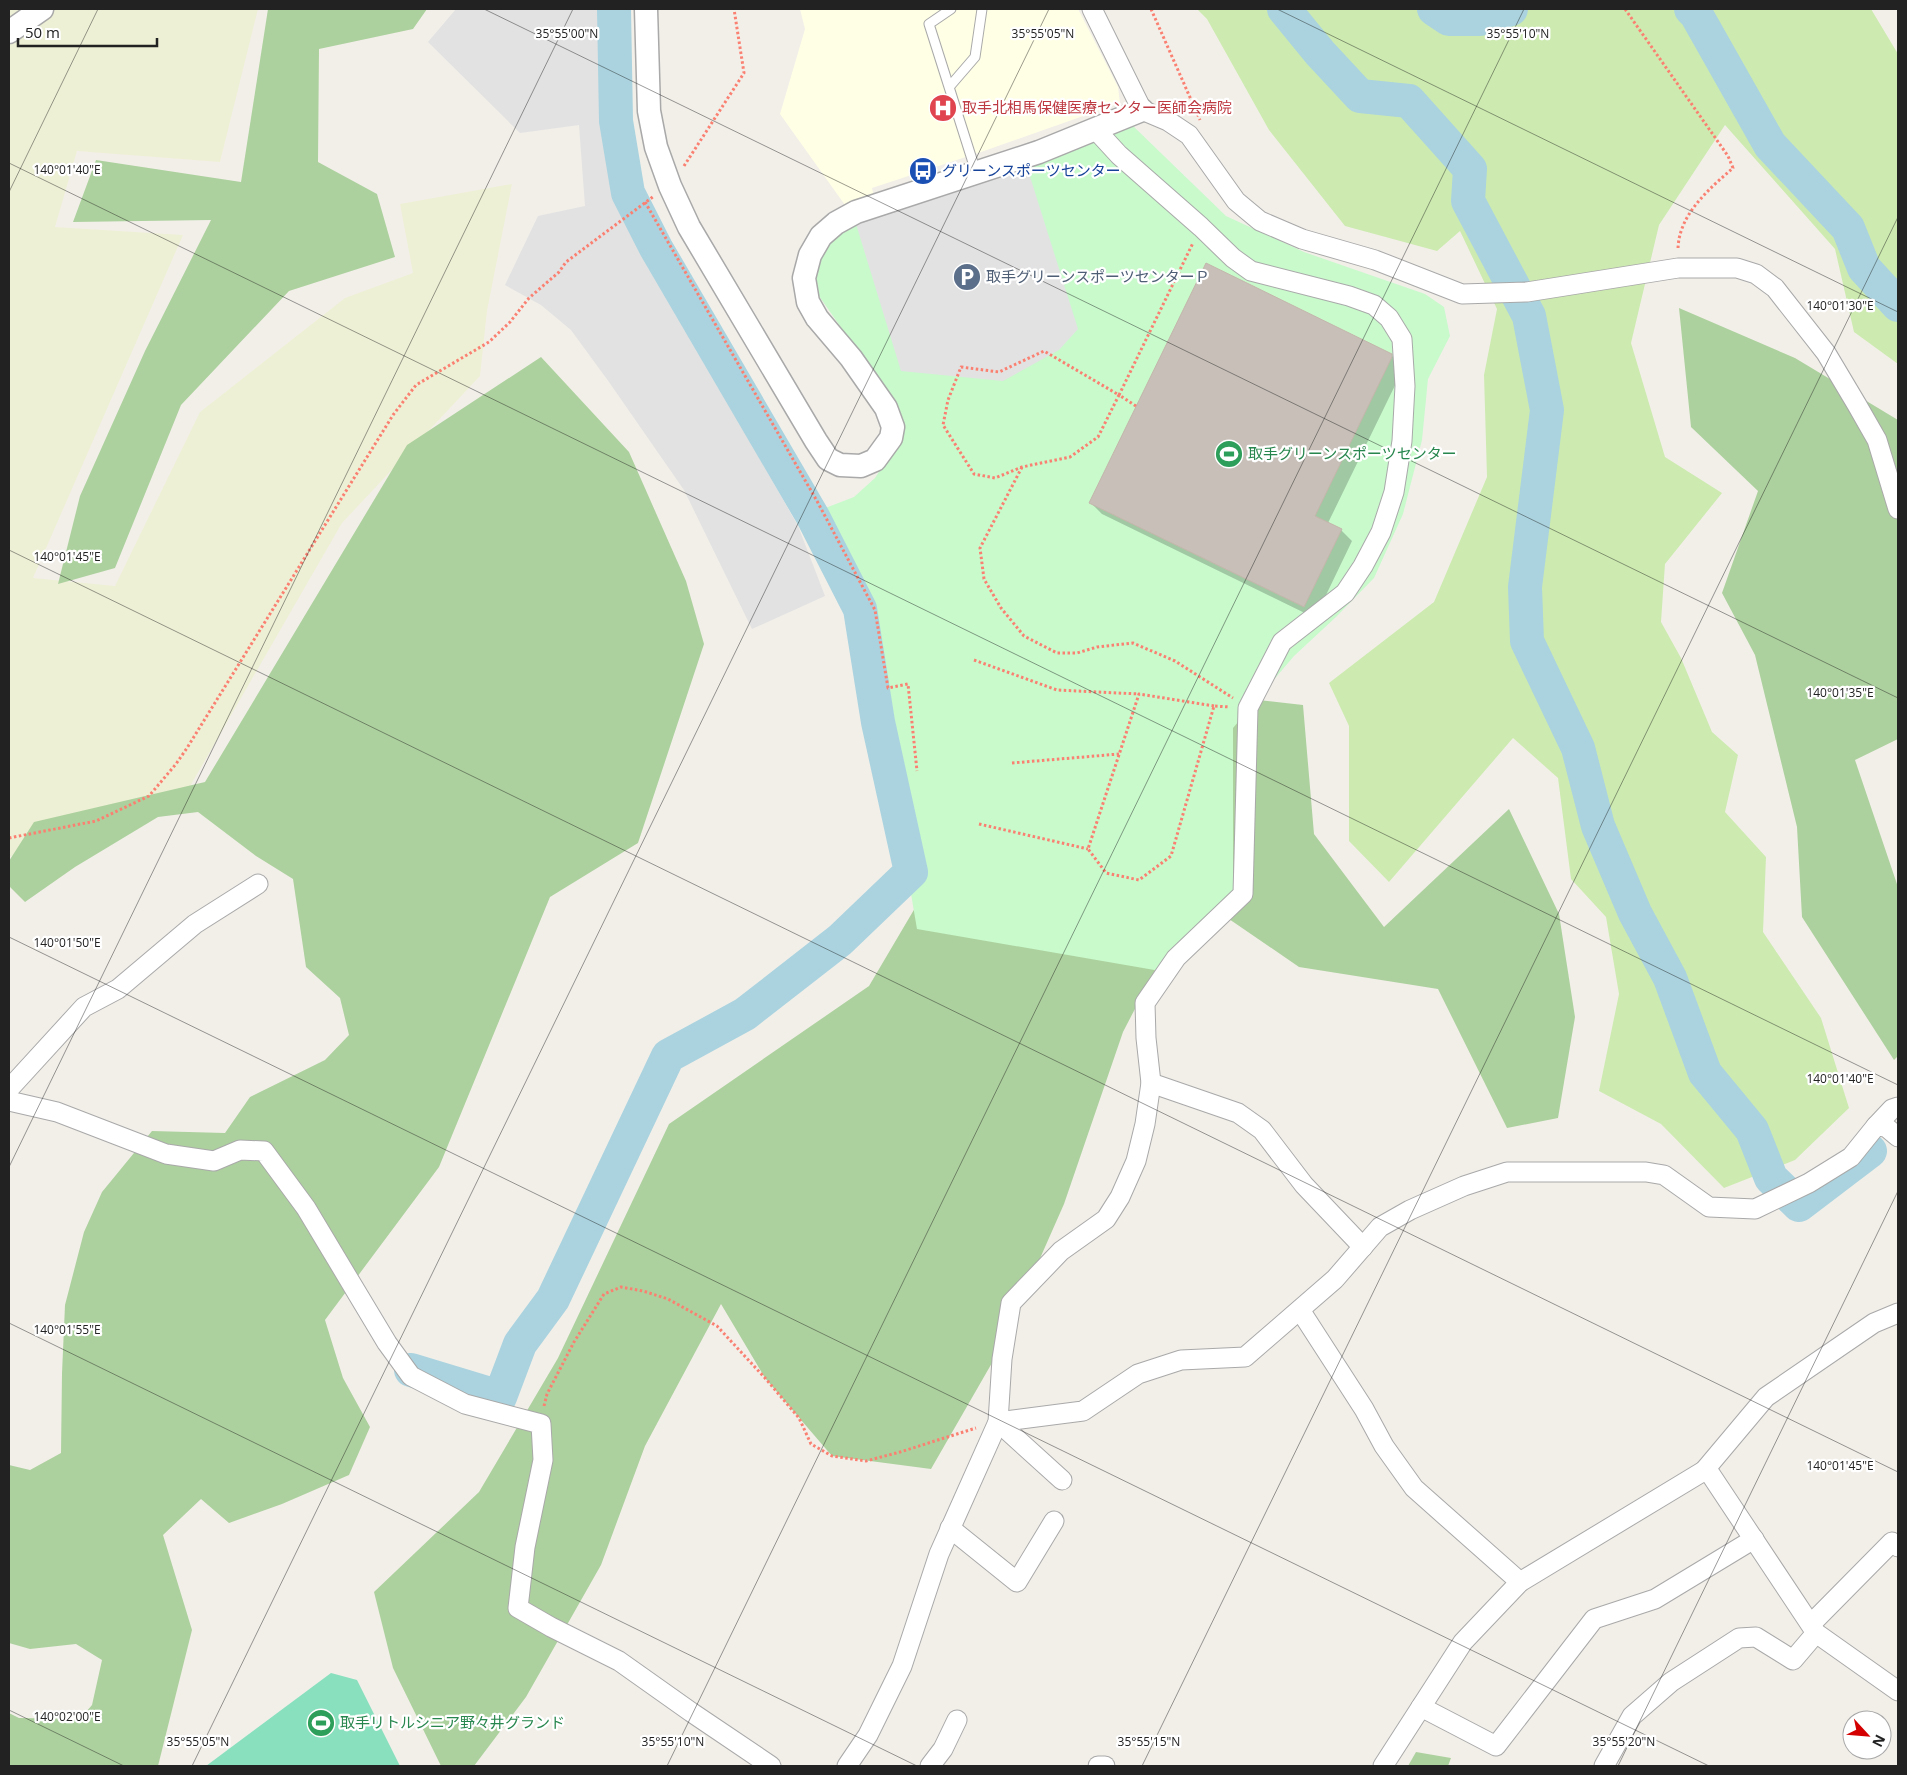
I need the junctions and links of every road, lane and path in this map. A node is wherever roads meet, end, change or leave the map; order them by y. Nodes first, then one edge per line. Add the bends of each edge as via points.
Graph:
1 (42, 9) edge
2 (646, 9) edge
3 (734, 9) edge
4 (951, 9) edge
5 (982, 9) edge
6 (1092, 9) edge
7 (1151, 9) edge
8 (1625, 9) edge
9 (9, 32) edge
10 (950, 86) junction
11 (1142, 110) junction
12 (1201, 122) dead end
13 (1096, 130) junction
14 (976, 172) junction
15 (670, 186) junction
16 (645, 202) junction
17 (1201, 227) junction
18 (1678, 268) junction
19 (1119, 395) junction
20 (1136, 406) dead end
21 (1022, 467) junction
22 (1898, 509) edge
23 (974, 660) dead end
24 (1139, 694) junction
25 (1214, 706) junction
26 (1248, 708) junction
27 (1119, 754) junction
28 (1012, 763) dead end
29 (917, 771) dead end
30 (979, 824) dead end
31 (9, 838) edge
32 (1088, 850) junction
33 (258, 884) dead end
34 (1151, 1083) junction
35 (9, 1089) edge
36 (9, 1101) edge
37 (1898, 1107) edge
38 (1876, 1126) junction
39 (1898, 1137) edge
40 (1363, 1247) junction
41 (1300, 1310) junction
42 (1898, 1313) edge
43 (998, 1422) junction
44 (541, 1424) junction
45 (1703, 1472) junction
46 (1062, 1480) dead end
47 (1054, 1521) dead end
48 (950, 1528) junction
49 (1754, 1540) junction
50 (1898, 1547) edge
51 (1520, 1582) junction
52 (1814, 1628) junction
53 (1898, 1691) edge
54 (1420, 1707) junction
55 (957, 1720) dead end
56 (771, 1766) edge
57 (847, 1766) edge
58 (930, 1766) edge
59 (1098, 1766) edge
60 (1105, 1766) edge
61 (1383, 1766) edge
62 (1604, 1766) edge

1 - 9 street
2 - 15 street via 649,112 656,147
3 - 15 path via 744,73
4 - 10 lane via 930,24
5 - 10 lane via 974,57
6 - 11 street
7 - 12 path
8 - 18 path via 1728,156 1733,168 1706,191 1690,212 1678,238
10 - 14 lane
11 - 13 street
11 - 18 street via 1189,135 1236,201 1260,221 1302,239 1375,260 1462,294 1527,292
13 - 14 street
13 - 17 street via 1119,155
14 - 15 street via 856,212 821,236 810,255 804,278 808,302 886,408 893,427 891,438 875,460 861,466 840,465 828,459 689,227
15 - 16 path
16 - 29 path via 817,501 875,610 888,688 908,684
16 - 31 path via 566,262 489,342 416,385 393,415 187,748 149,796 96,821
17 - 19 path
17 - 26 street via 1250,271 1349,296 1374,306 1389,318 1402,339 1405,386 1402,441 1394,492 1381,532 1345,593 1282,642
18 - 22 street via 1737,268 1756,274 1775,288 1826,353 1877,440
19 - 20 path
19 - 21 path via 1098,437 1070,457
19 - 21 path via 1044,351 999,372 961,367 948,400 943,425 974,474 995,478
21 - 26 path via 980,548 984,579 1001,608 1024,636 1057,653 1077,653 1134,643 1175,661
23 - 24 path via 1056,690
24 - 25 path
24 - 27 path
25 - 26 path
25 - 32 path via 1171,856 1139,880 1106,873
26 - 34 street via 1243,894 1176,958 1145,1003
27 - 28 path
27 - 32 path
30 - 32 path
33 - 35 street via 195,924 118,990 84,1007
34 - 40 street via 1238,1113 1262,1130 1304,1185
34 - 43 street via 1136,1161 1116,1204 1106,1219 1061,1252 1011,1303 1002,1359
36 - 44 street via 57,1112 166,1154 214,1161 240,1150 264,1150 306,1208 387,1343 411,1376 464,1404
37 - 38 street
38 - 39 street via 1886,1127
38 - 40 street via 1851,1157 1809,1183 1755,1209 1709,1207 1664,1175 1646,1172 1507,1172 1464,1186 1410,1210 1380,1227
40 - 41 street via 1335,1279
41 - 43 street via 1245,1356 1181,1360 1138,1374 1083,1411
41 - 51 street via 1384,1446 1414,1488
42 - 45 street via 1874,1323 1766,1397
43 - 44 path via 866,1461 832,1456 811,1444 799,1418 717,1326 668,1299 621,1287 604,1294 574,1342 547,1394
43 - 46 street
43 - 48 street
44 - 56 street via 543,1460 525,1547 518,1608 619,1661
45 - 49 street via 1707,1469
45 - 51 street
47 - 48 street via 1017,1582
48 - 57 street via 902,1666 868,1735
49 - 52 street
49 - 54 street via 1655,1599 1594,1619 1496,1746
50 - 52 street via 1892,1542
51 - 54 street via 1463,1642
52 - 53 street
52 - 62 street via 1793,1660 1756,1637 1739,1638 1671,1682 1632,1716
54 - 61 street
55 - 58 street via 943,1749
59 - 60 street

